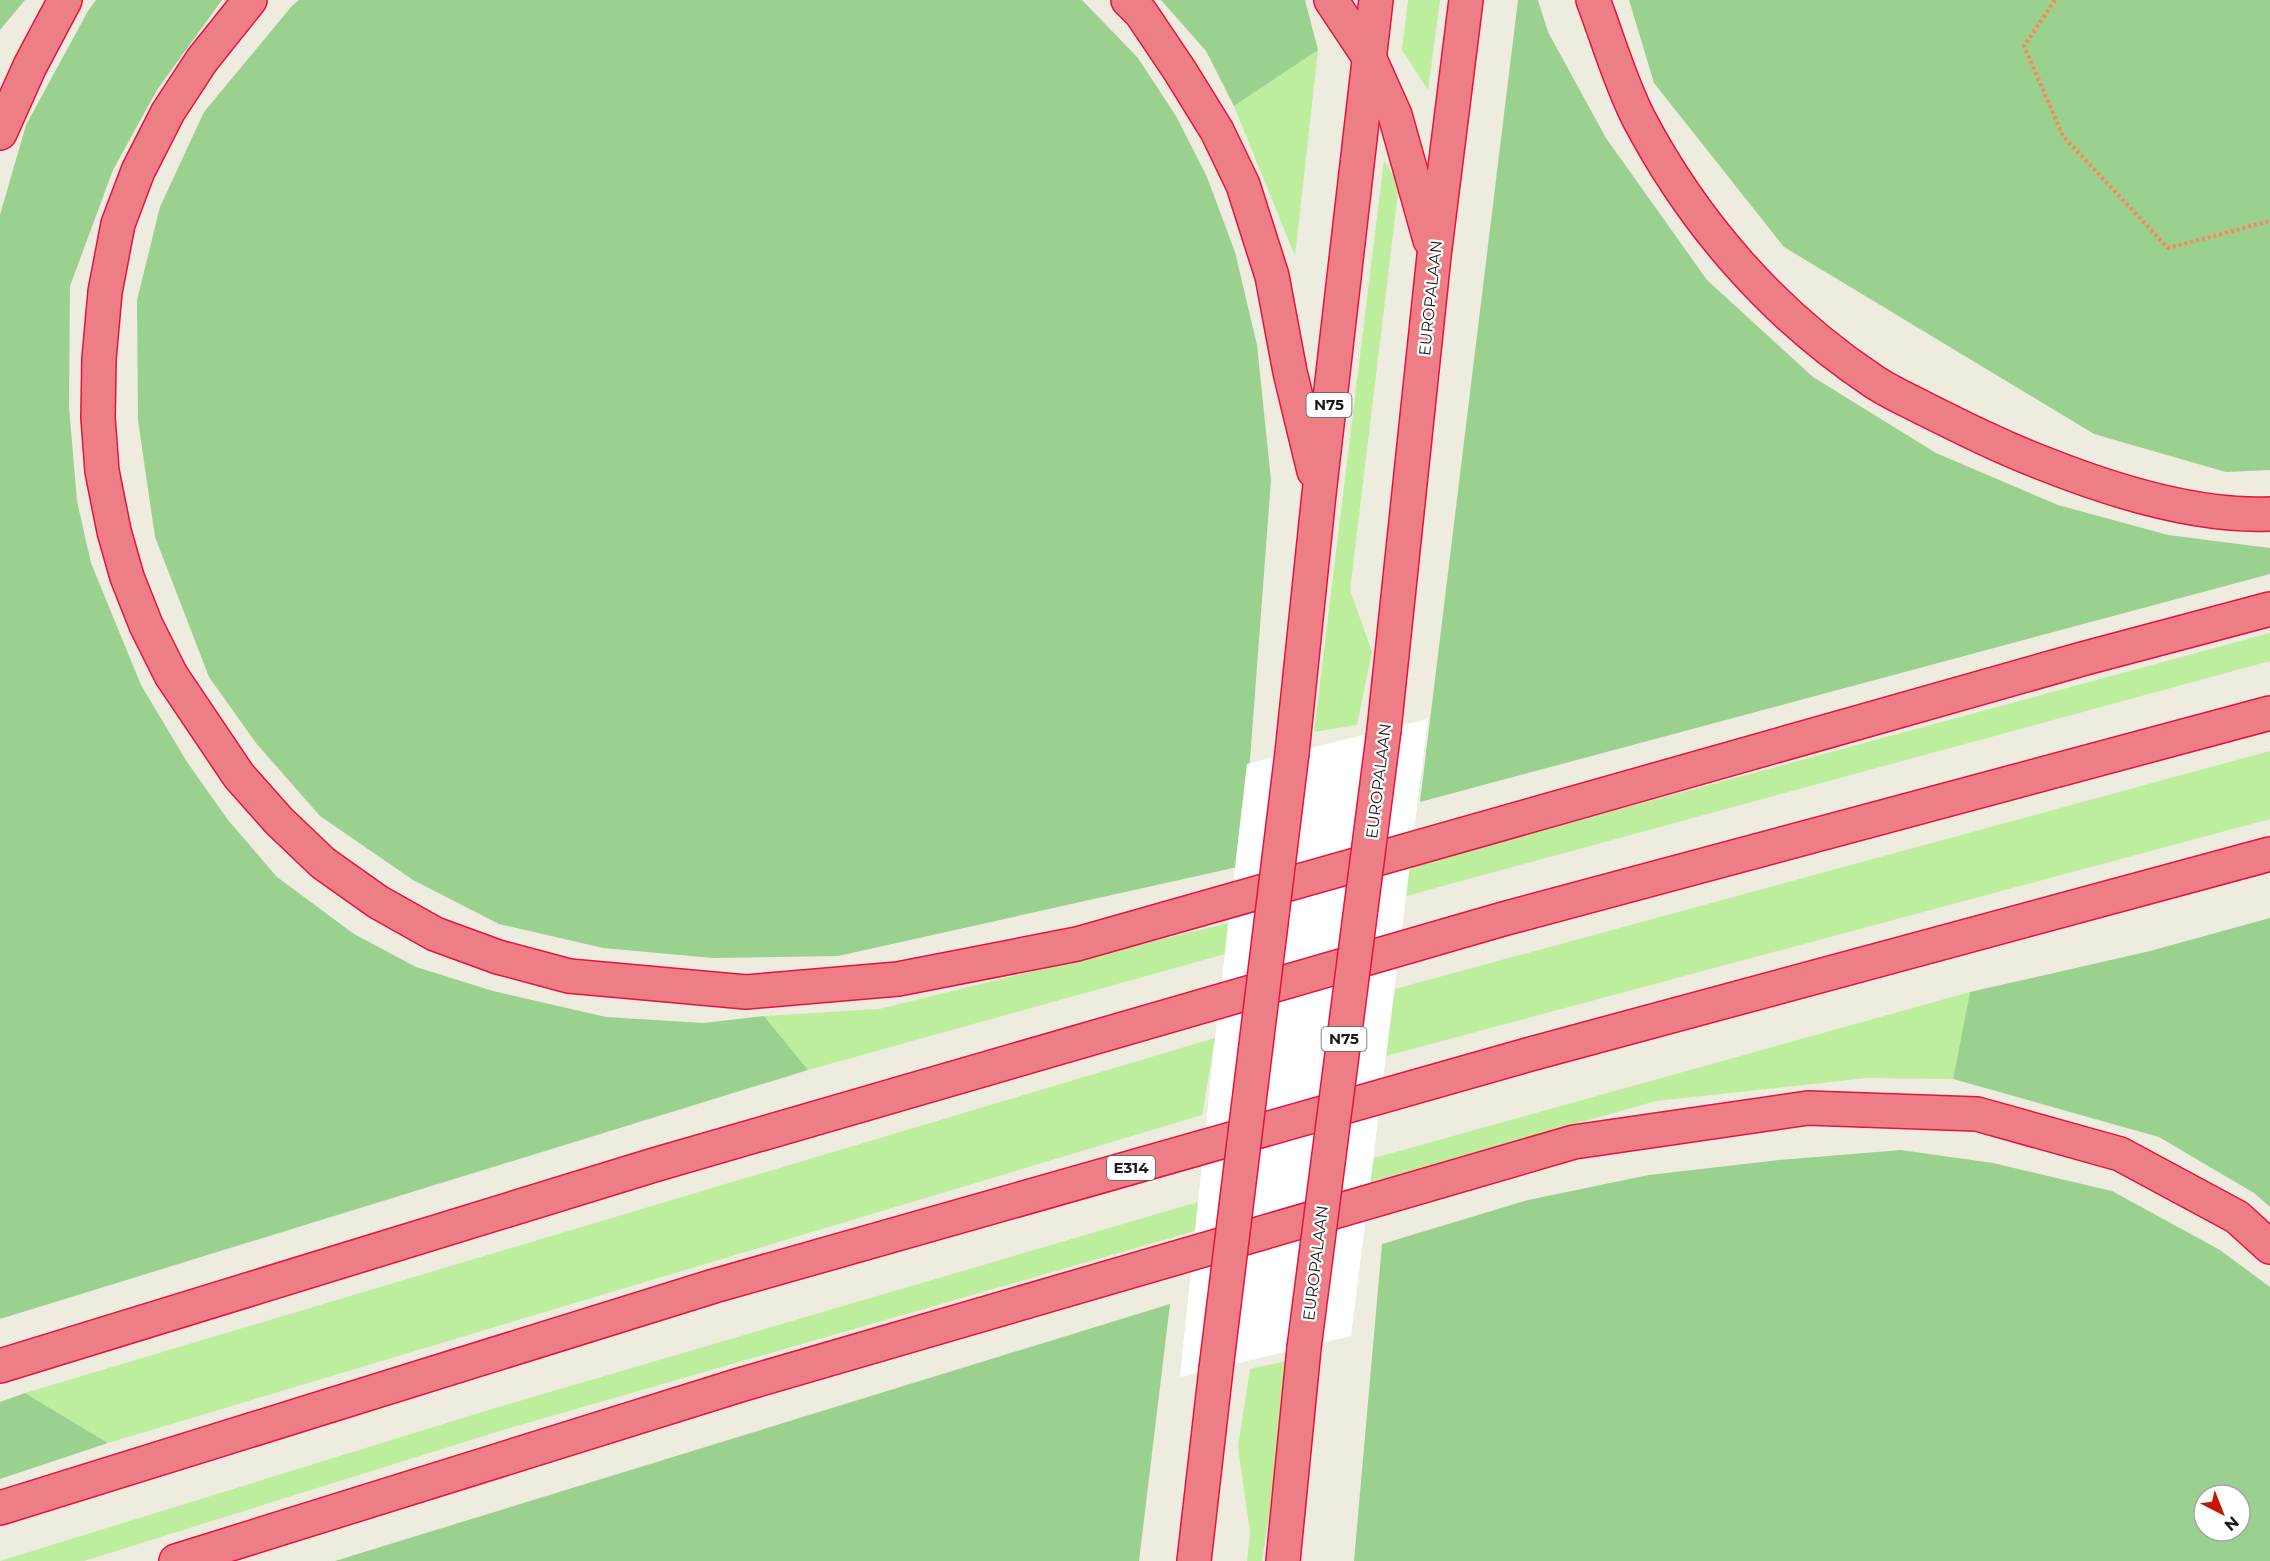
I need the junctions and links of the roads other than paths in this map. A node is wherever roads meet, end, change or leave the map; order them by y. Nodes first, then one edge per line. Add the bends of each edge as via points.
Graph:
1 (65, 0) edge
2 (250, 0) edge
3 (1128, 0) edge
4 (1331, 0) edge
5 (1376, 0) edge
6 (1466, 0) edge
7 (1593, 0) edge
8 (1369, 57) junction
9 (0, 133) edge
10 (1434, 256) junction
11 (1319, 494) junction
12 (2270, 514) edge
13 (2270, 609) edge
14 (2270, 713) edge
15 (2270, 854) edge
16 (2270, 1247) edge
17 (0, 1366) edge
18 (0, 1508) edge
19 (176, 1561) edge
20 (1194, 1561) edge
21 (1283, 1561) edge

1 - 9 highway
2 - 13 highway via 202,60 168,112 138,171 118,224 105,292 98,418 102,471 114,531 142,616 171,675 239,776 279,821 323,863 378,902 435,933 498,957 569,976 746,992 898,979 1066,946
3 - 11 highway via 1180,71 1243,185 1272,276
4 - 8 highway
5 - 8 highway, N75
6 - 10 highway, EUROPALAAN / N75
7 - 12 highway via 1638,116 1697,214 1773,301 1874,382 1996,445 2089,481 2174,505
8 - 10 highway via 1395,114
8 - 11 highway, N75
10 - 21 highway, EUROPALAAN / N75, bridge via 1384,730 1304,1348
11 - 20 highway, N75, bridge via 1292,753
14 - 17 highway via 1492,922 665,1161
15 - 18 highway, E314 via 1527,1055 736,1280
16 - 19 highway via 2237,1217 2120,1154 1977,1114 1808,1108 1586,1140 740,1385

